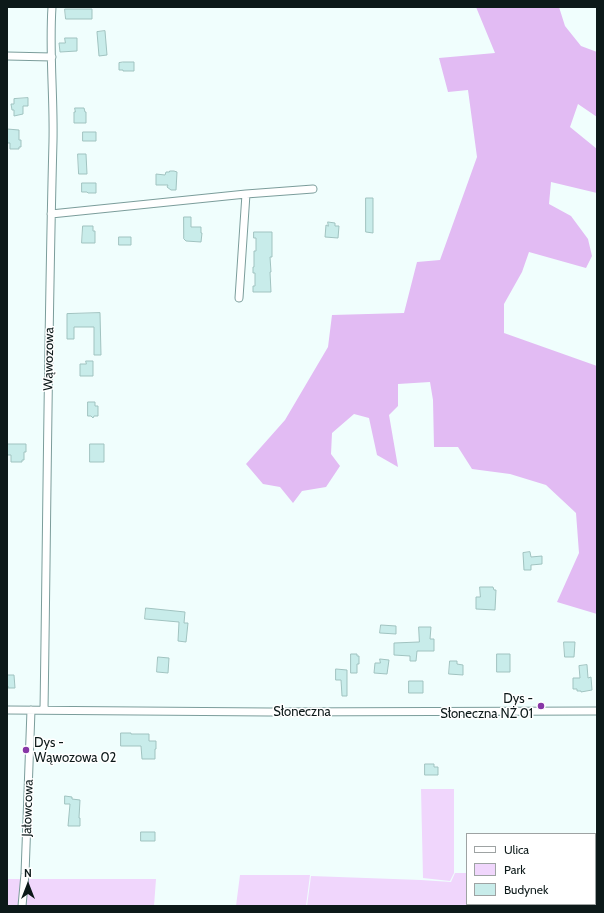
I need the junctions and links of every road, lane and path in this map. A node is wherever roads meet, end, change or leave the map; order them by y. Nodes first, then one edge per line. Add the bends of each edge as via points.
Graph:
1 (52, 7) edge
2 (7, 56) edge
3 (52, 57) junction
4 (313, 189) dead end
5 (246, 194) junction
6 (51, 214) junction
7 (239, 298) dead end
8 (7, 710) edge
9 (31, 710) junction
10 (44, 710) junction
11 (597, 712) edge
12 (22, 906) edge

1 - 3 street, Wąwozowa
2 - 3 street
3 - 6 street, Wąwozowa via 54,119
4 - 5 street
5 - 6 street
5 - 7 street
6 - 10 street, Wąwozowa
8 - 9 street, Słoneczna
9 - 10 street, Słoneczna
9 - 12 street, Jałowcowa
10 - 11 street, Słoneczna

